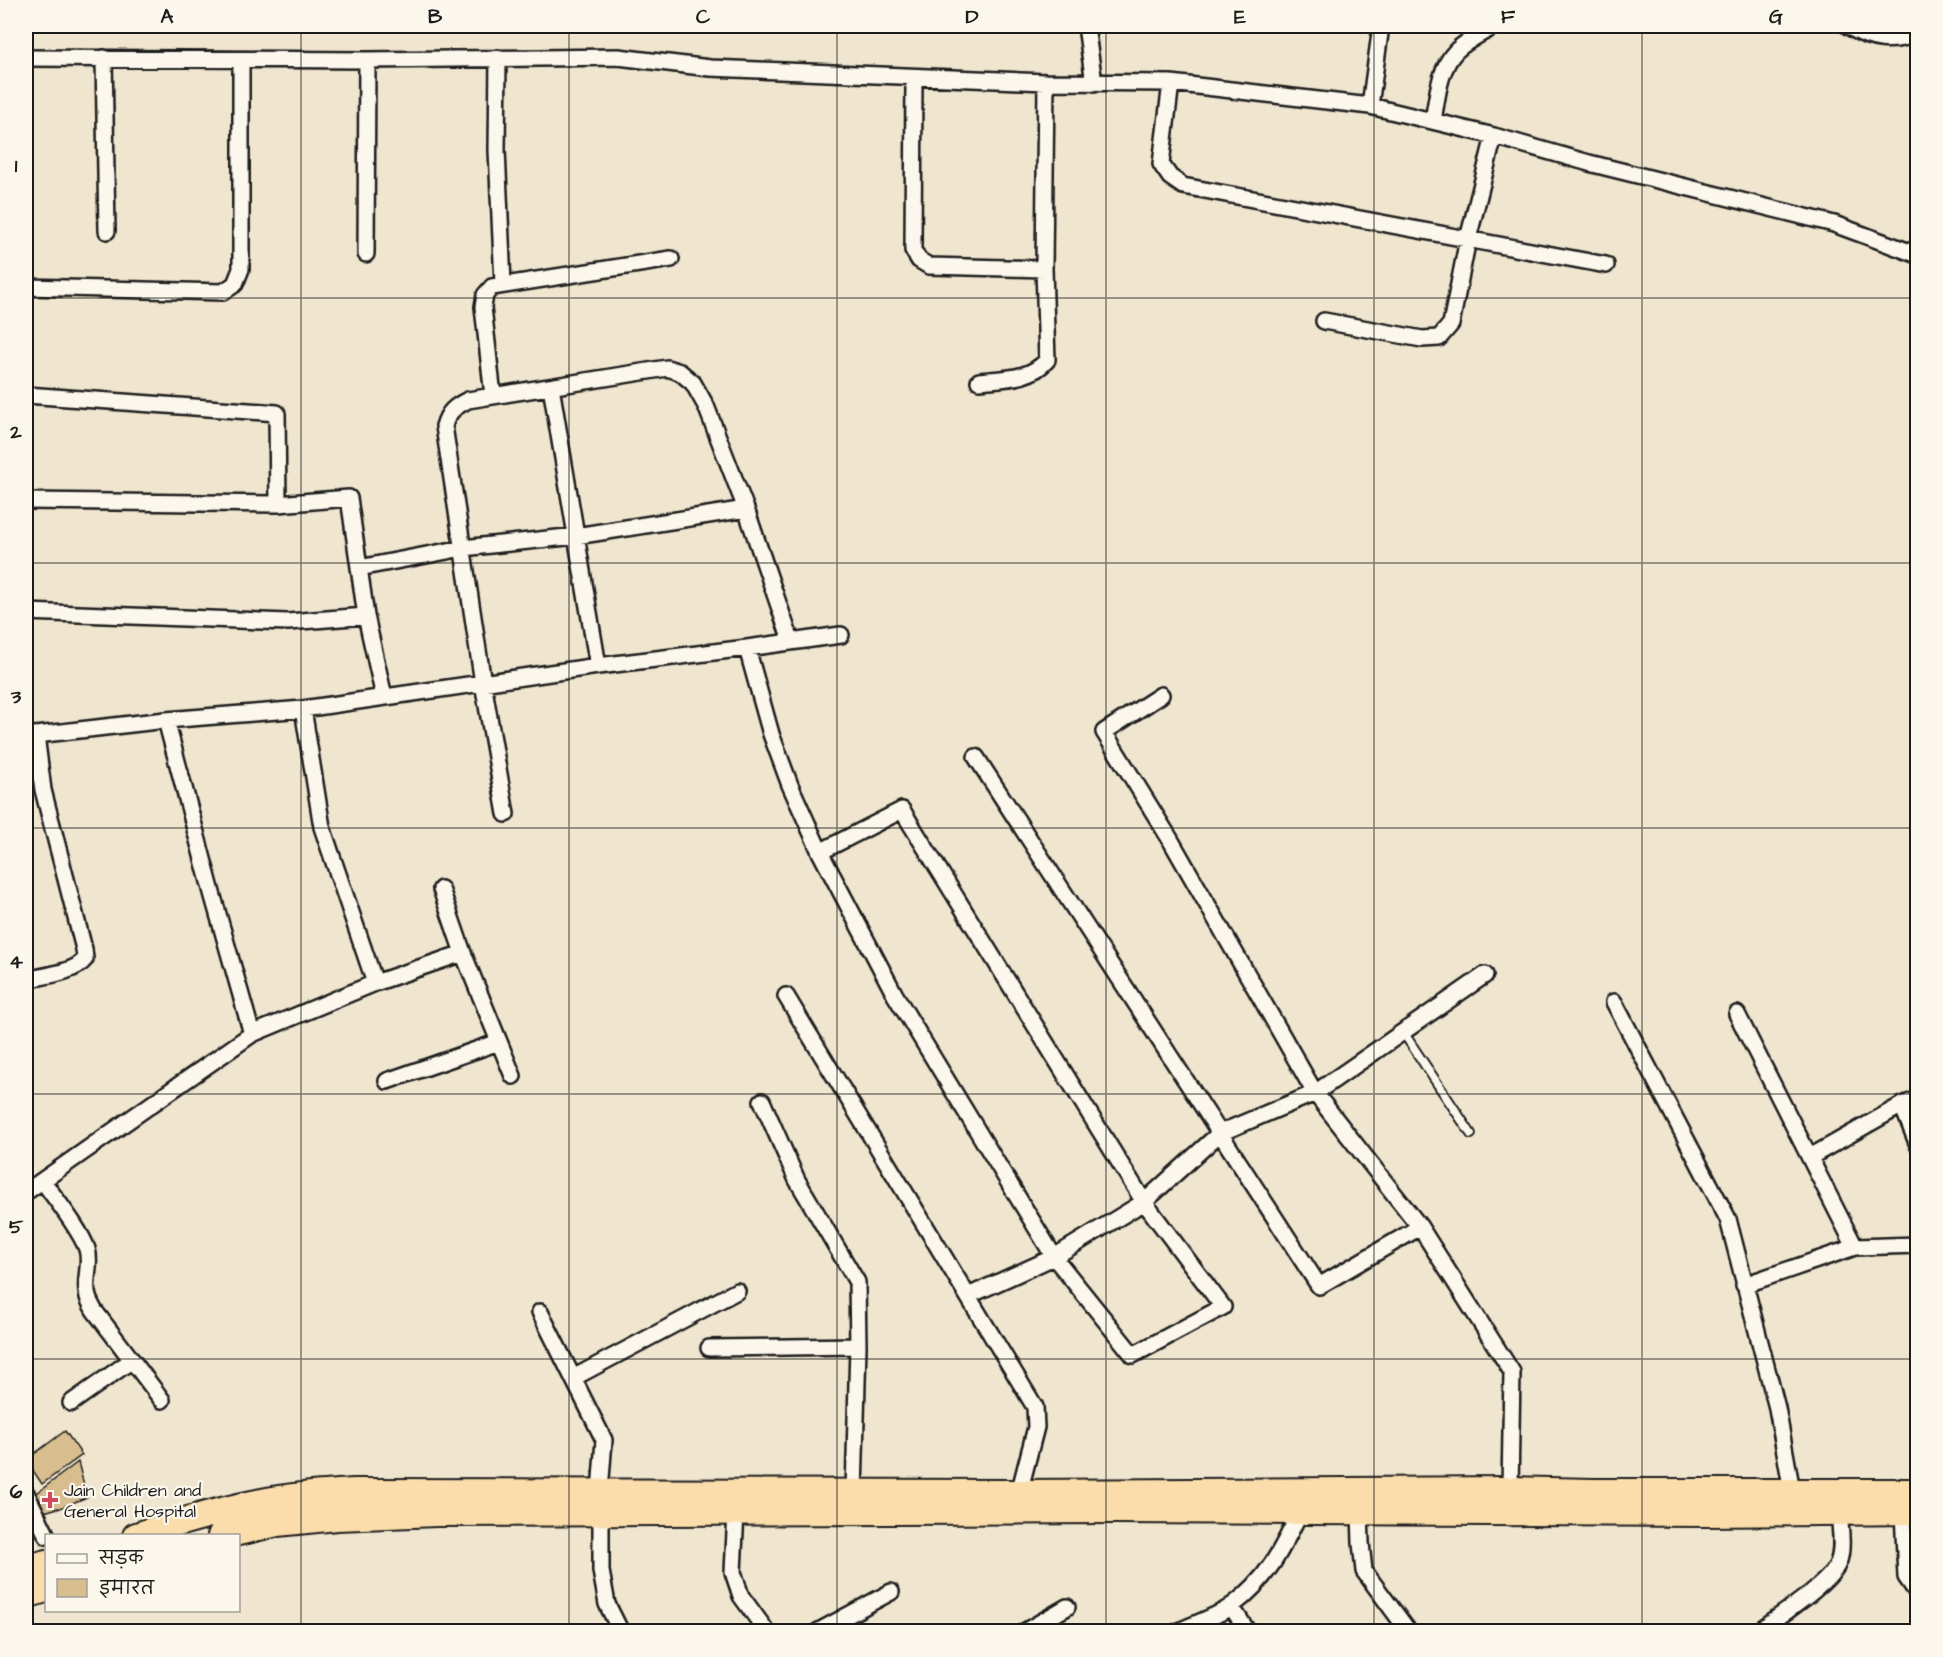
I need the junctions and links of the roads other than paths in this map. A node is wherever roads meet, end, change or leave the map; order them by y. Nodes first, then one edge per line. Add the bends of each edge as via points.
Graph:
1 (1086, 26) edge
2 (1381, 26) edge
3 (1495, 26) edge
4 (1848, 26) edge
5 (1917, 33) edge
6 (26, 58) edge
7 (104, 58) junction
8 (498, 58) junction
9 (241, 60) junction
10 (367, 60) junction
11 (914, 77) junction
12 (1046, 82) junction
13 (1094, 83) junction
14 (1171, 83) junction
15 (1370, 106) junction
16 (1432, 121) junction
17 (1494, 136) junction
18 (107, 231) dead end
19 (1468, 239) junction
20 (366, 254) dead end
21 (1917, 255) edge
22 (671, 259) dead end
23 (1605, 265) dead end
24 (1044, 269) junction
25 (503, 284) junction
26 (26, 287) edge
27 (1323, 321) dead end
28 (980, 381) dead end
29 (551, 387) junction
30 (26, 395) edge
31 (493, 396) junction
32 (26, 501) edge
33 (278, 504) junction
34 (746, 508) junction
35 (576, 536) junction
36 (463, 549) junction
37 (359, 568) junction
38 (26, 612) edge
39 (366, 616) junction
40 (841, 635) dead end
41 (791, 641) junction
42 (747, 648) junction
43 (598, 666) junction
44 (483, 682) junction
45 (1161, 695) dead end
46 (384, 697) junction
47 (303, 709) junction
48 (166, 720) junction
49 (31, 734) edge
50 (976, 757) dead end
51 (506, 814) dead end
52 (820, 852) junction
53 (441, 889) dead end
54 (463, 953) junction
55 (1485, 975) dead end
56 (26, 980) edge
57 (375, 982) junction
58 (786, 996) dead end
59 (1614, 1002) dead end
60 (1737, 1014) dead end
61 (1403, 1032) junction
62 (252, 1034) junction
63 (499, 1042) junction
64 (513, 1076) dead end
65 (387, 1081) dead end
66 (1315, 1093) junction
67 (1917, 1099) edge
68 (762, 1101) dead end
69 (1902, 1105) junction
70 (1220, 1133) junction
71 (1471, 1134) dead end
72 (1917, 1144) edge
73 (1810, 1157) junction
74 (43, 1181) junction
75 (26, 1192) edge
76 (1144, 1202) junction
77 (1420, 1227) junction
78 (1917, 1245) edge
79 (1855, 1247) junction
80 (1054, 1257) junction
81 (1744, 1285) junction
82 (737, 1291) dead end
83 (968, 1296) junction
84 (540, 1312) dead end
85 (858, 1346) junction
86 (709, 1348) dead end
87 (132, 1360) junction
88 (573, 1378) junction
89 (162, 1400) dead end
90 (71, 1403) dead end
91 (1510, 1490) junction
92 (855, 1491) junction
93 (1792, 1491) junction
94 (1019, 1492) junction
95 (26, 1493) edge
96 (600, 1502) junction
97 (1913, 1505) edge
98 (1301, 1510) junction
99 (1360, 1511) junction
100 (736, 1512) junction
101 (1839, 1512) junction
102 (46, 1534) edge
103 (142, 1534) edge
104 (230, 1534) edge
105 (45, 1563) edge
106 (26, 1569) edge
107 (45, 1589) edge
108 (891, 1592) dead end
109 (1917, 1594) edge
110 (26, 1595) edge
111 (1231, 1606) junction
112 (1068, 1607) dead end
113 (621, 1632) edge
114 (767, 1632) edge
115 (817, 1632) edge
116 (1024, 1632) edge
117 (1177, 1632) edge
118 (1248, 1632) edge
119 (1408, 1632) edge
120 (1757, 1632) edge

1 - 13 street
2 - 15 street
3 - 16 street via 1455,52 1443,73
4 - 5 street via 1881,41
6 - 7 street
7 - 9 street
7 - 18 street
8 - 10 street
8 - 11 street via 618,57 710,68
8 - 25 street via 497,150
9 - 10 street
9 - 26 street via 241,269 235,284 223,292
10 - 20 street
11 - 12 street
11 - 24 street via 913,250 919,260 930,266
12 - 13 street
12 - 24 street
13 - 14 street
14 - 15 street
14 - 19 street via 1161,164 1183,186
15 - 16 street
16 - 17 street
17 - 19 street
17 - 21 street via 1834,224
19 - 23 street
19 - 27 street via 1451,324 1439,338 1422,339
22 - 25 street
24 - 28 street via 1047,360 1030,375
25 - 31 street via 492,286 483,307
29 - 31 street
29 - 34 street via 667,368 680,372 693,383 706,406
29 - 35 street
30 - 33 street via 277,413
31 - 36 street via 457,405 444,426
32 - 33 street
33 - 37 street via 349,498
34 - 35 street
34 - 41 street
35 - 36 street
35 - 43 street
36 - 37 street
36 - 44 street
37 - 39 street
38 - 39 street via 288,622
39 - 46 street
40 - 41 street
41 - 42 street
42 - 43 street
42 - 52 street via 771,734
43 - 44 street
44 - 46 street
44 - 51 street
45 - 66 street via 1104,732
46 - 47 street
47 - 48 street
47 - 57 street via 322,827
48 - 49 street
48 - 62 street
49 - 56 street via 85,959 72,969
50 - 70 street
52 - 76 street via 902,810
52 - 80 street via 895,995
53 - 54 street
54 - 57 street
54 - 63 street
55 - 61 street
57 - 62 street
58 - 83 street
59 - 81 street via 1728,1219
60 - 73 street
61 - 66 street
61 - 71 lane
62 - 74 street
63 - 64 street
63 - 65 street
66 - 70 street
66 - 77 street
67 - 69 street
68 - 85 street via 797,1180 857,1282
69 - 72 street
69 - 73 street
70 - 76 street
70 - 77 street via 1319,1287
73 - 79 street
74 - 75 street
74 - 87 street via 87,1250 87,1296
76 - 80 street
76 - 80 street via 1223,1307 1133,1355
77 - 91 street via 1512,1372
78 - 79 street
79 - 81 street
80 - 83 street
81 - 93 street via 1777,1408
82 - 88 street
83 - 94 street via 1035,1407 1036,1428
84 - 88 street
85 - 86 street
85 - 92 street
87 - 89 street
87 - 90 street
88 - 96 street via 604,1440
91 - 93 highway
91 - 94 highway
92 - 94 highway
92 - 96 highway
93 - 97 highway
95 - 102 street
96 - 100 highway
96 - 103 highway via 354,1492 258,1503
96 - 104 highway via 337,1516 277,1523
96 - 113 street via 601,1571 607,1604
97 - 101 highway
97 - 109 street via 1906,1577
98 - 99 highway
98 - 100 highway
98 - 111 street via 1279,1556
99 - 101 highway
99 - 119 street via 1364,1570
100 - 114 street via 733,1572 741,1596
101 - 120 street via 1838,1563 1801,1601
105 - 106 highway
107 - 110 highway
108 - 115 street
111 - 117 street
111 - 118 street
112 - 116 street

